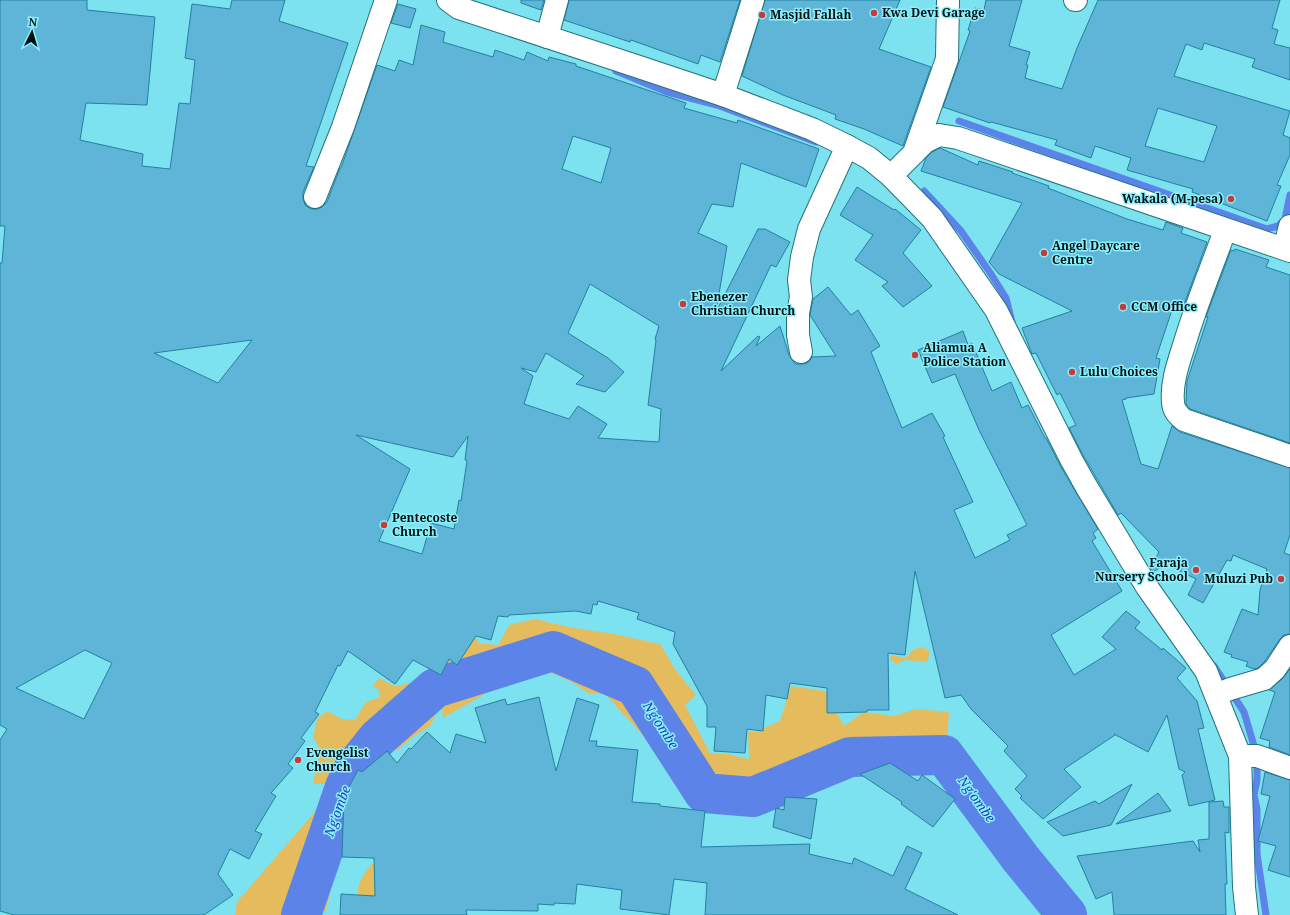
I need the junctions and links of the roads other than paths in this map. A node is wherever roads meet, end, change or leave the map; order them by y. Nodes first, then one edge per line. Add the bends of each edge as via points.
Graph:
1 (386, 0) edge
2 (448, 0) edge
3 (557, 0) edge
4 (753, 0) edge
5 (951, 1) edge
6 (547, 37) junction
7 (723, 96) junction
8 (847, 146) junction
9 (914, 153) junction
10 (891, 176) junction
11 (315, 197) dead end
12 (1290, 226) edge
13 (1225, 228) junction
14 (1287, 250) edge
15 (801, 352) dead end
16 (1290, 456) edge
17 (1290, 646) edge
18 (1216, 695) junction
19 (1240, 756) junction
20 (1290, 768) edge
21 (1247, 915) edge

1 - 11 street via 343,127
2 - 6 street via 459,8
3 - 6 street
4 - 7 street
5 - 9 street via 947,59
6 - 7 street
7 - 8 street via 812,128
8 - 10 street via 869,158
8 - 15 street via 809,229 802,257 798,280 801,297 798,313
9 - 10 street
9 - 13 street via 925,142 939,135 958,138
10 - 18 street via 932,218 996,310 1086,486 1147,587 1206,671
12 - 14 street
13 - 14 street
13 - 16 street via 1176,371 1173,405 1184,420
17 - 18 street via 1275,669 1264,679
18 - 19 street
19 - 20 street via 1257,756
19 - 21 street

